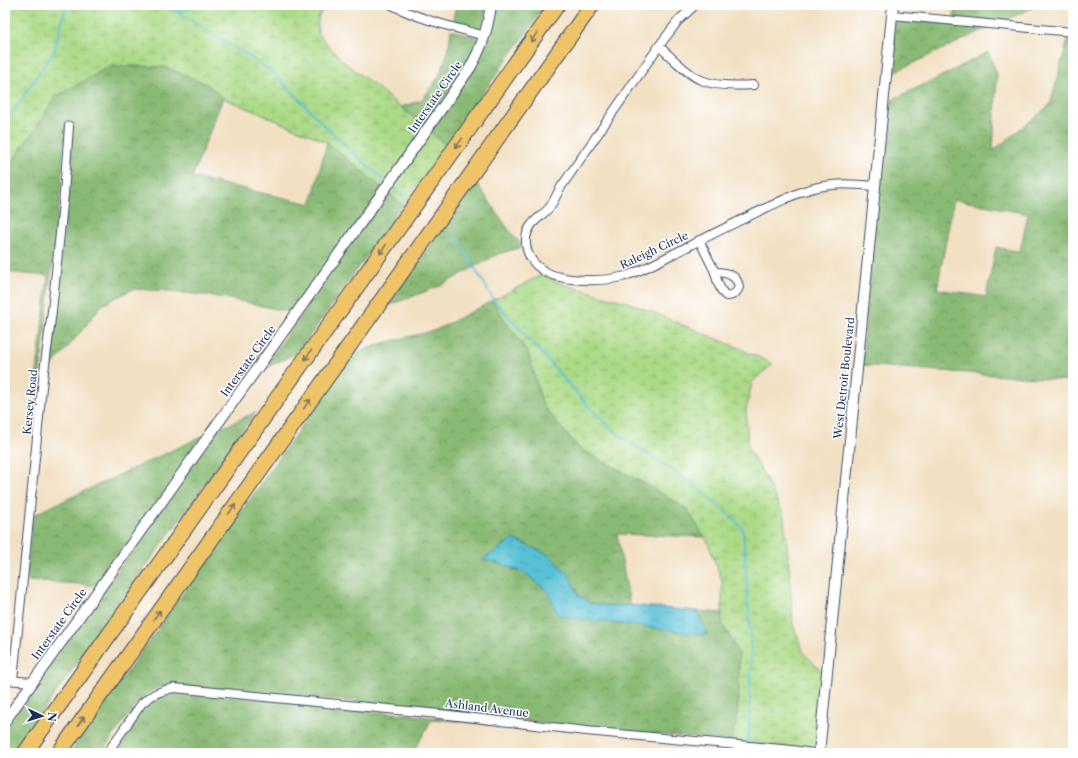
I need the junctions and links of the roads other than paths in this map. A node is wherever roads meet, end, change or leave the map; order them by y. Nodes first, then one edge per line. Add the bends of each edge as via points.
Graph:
1 (392, 5) edge
2 (491, 5) edge
3 (557, 5) edge
4 (592, 5) edge
5 (695, 5) edge
6 (891, 8) edge
7 (1073, 32) edge
8 (485, 36) junction
9 (659, 46) junction
10 (754, 86) dead end
11 (69, 126) dead end
12 (875, 186) junction
13 (699, 240) junction
14 (715, 272) dead end
15 (9, 680) edge
16 (33, 682) junction
17 (5, 721) edge
18 (25, 753) edge
19 (59, 753) edge
20 (107, 753) edge
21 (813, 753) edge
22 (819, 753) edge

1 - 8 street via 434,22
2 - 8 street, Interstate Circle
3 -> 18 highway
19 -> 4 highway
5 - 9 street, Raleigh Circle via 678,21
6 - 7 street
6 - 12 street, West Detroit Boulevard
8 - 16 street, Interstate Circle via 470,68 399,171
9 - 10 street via 700,80 708,83
9 - 13 street, Raleigh Circle via 549,207 530,226 526,246 536,266 551,275 594,280 627,275
11 - 15 street, Kersey Road via 64,194
12 - 13 street, Raleigh Circle via 830,184 815,187
12 - 22 street, West Detroit Boulevard
13 - 14 street
15 - 16 street
16 - 17 street, Interstate Circle
20 - 21 street, Ashland Avenue via 142,703 158,692 174,688

